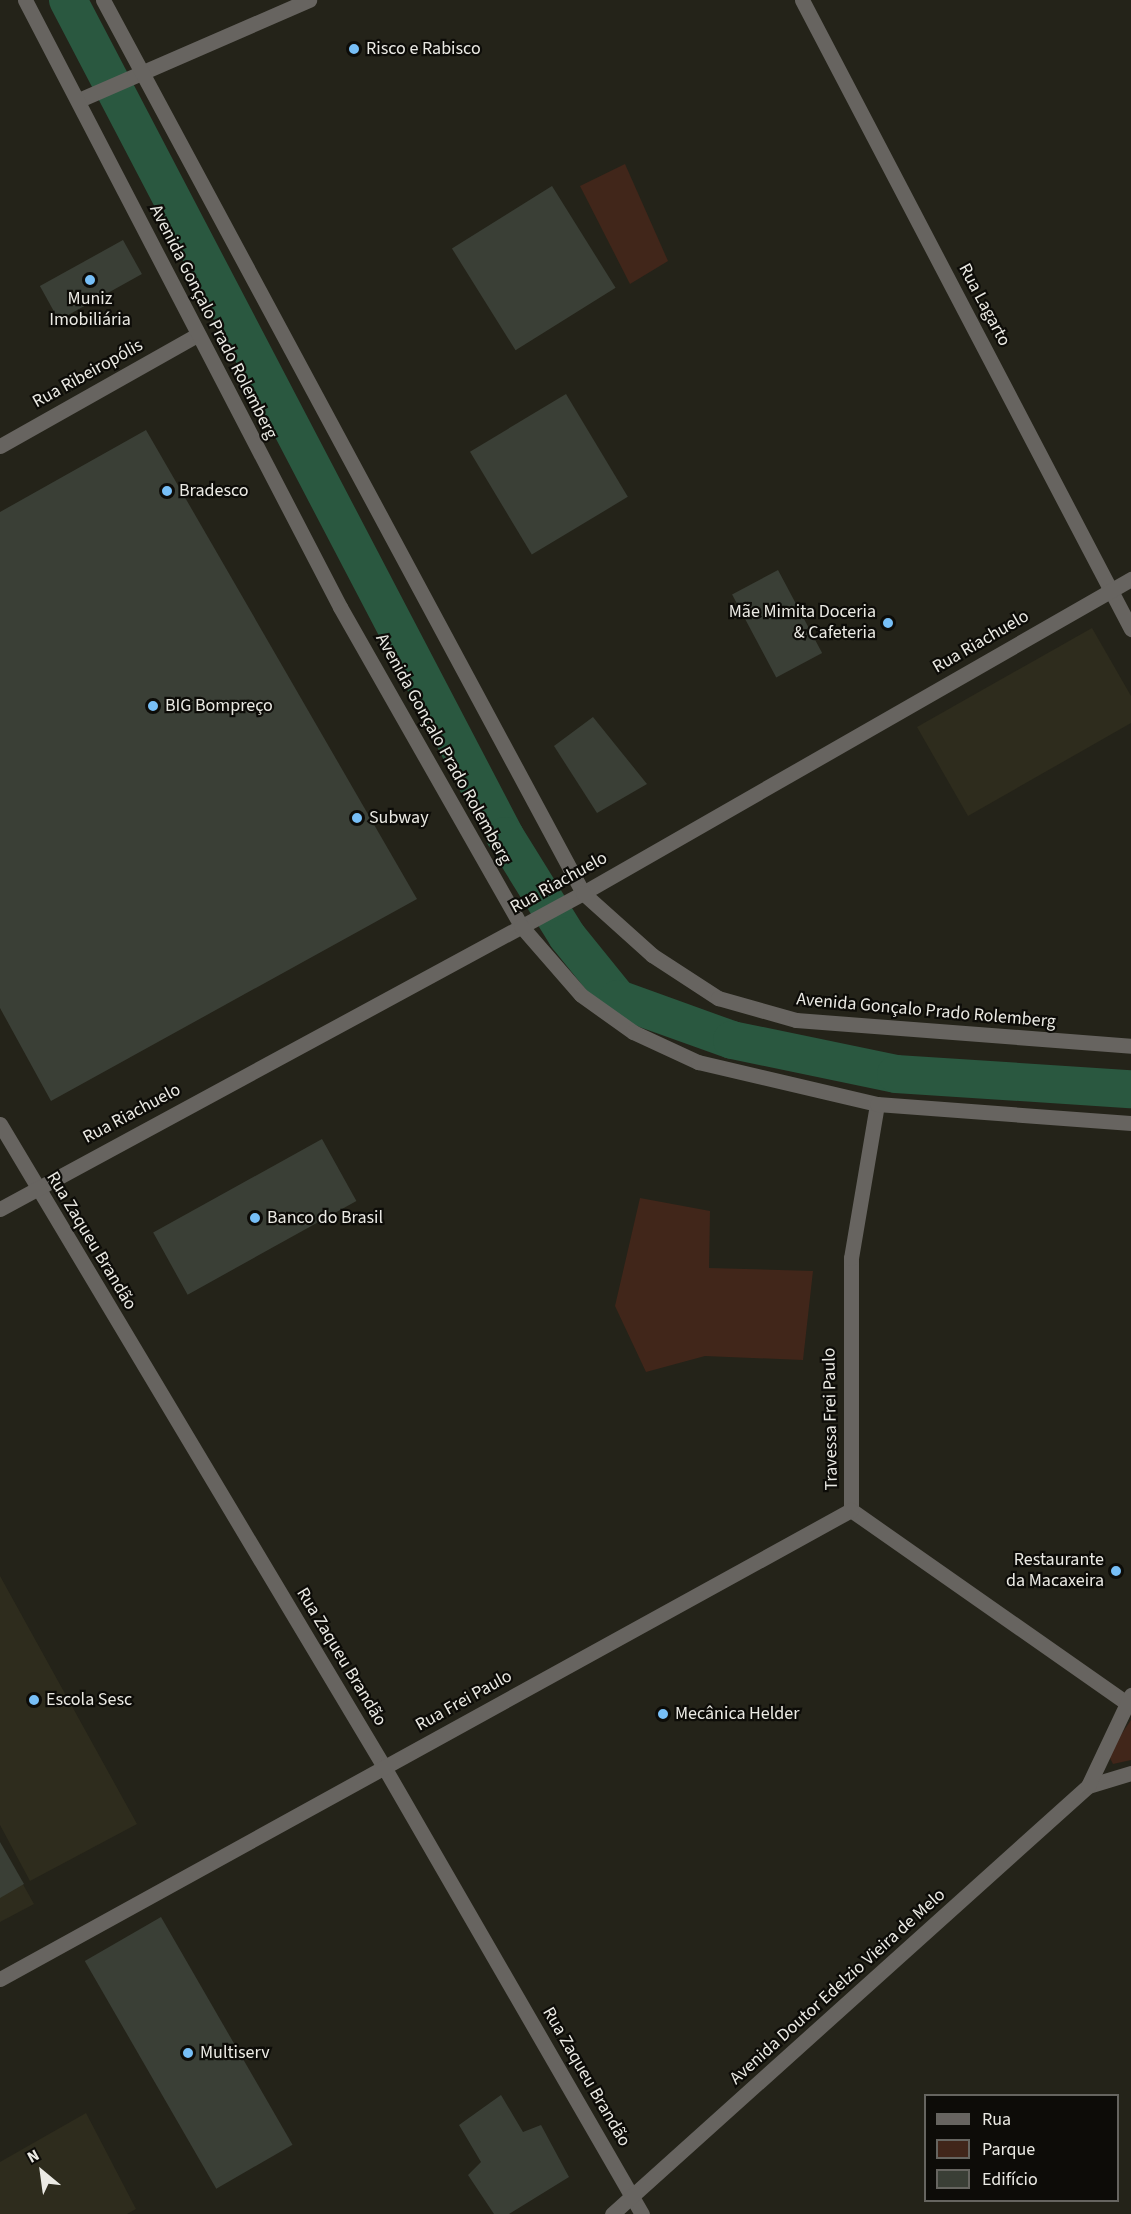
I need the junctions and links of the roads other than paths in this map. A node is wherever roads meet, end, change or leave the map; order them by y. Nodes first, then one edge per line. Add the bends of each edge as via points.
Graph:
1 (25, 0) edge
2 (103, 0) edge
3 (309, 0) edge
4 (802, 0) edge
5 (139, 70) junction
6 (79, 100) junction
7 (195, 336) junction
8 (0, 446) edge
9 (1131, 579) edge
10 (1112, 590) junction
11 (1131, 629) edge
12 (583, 893) junction
13 (527, 923) junction
14 (1131, 1046) edge
15 (877, 1104) junction
16 (1131, 1123) edge
17 (0, 1124) edge
18 (37, 1188) junction
19 (0, 1209) edge
20 (851, 1510) junction
21 (1128, 1698) edge
22 (384, 1767) junction
23 (1131, 1773) edge
24 (1088, 1786) junction
25 (0, 1979) edge
26 (633, 2196) junction
27 (612, 2214) edge
28 (642, 2214) edge

1 - 6 street, Avenida Gonçalo Prado Rolemberg
2 - 5 street, Avenida Gonçalo Prado Rolemberg
3 - 5 street
4 - 10 street, Rua Lagarto
5 - 6 street
5 - 12 street, Avenida Gonçalo Prado Rolemberg
6 - 7 street, Avenida Gonçalo Prado Rolemberg
7 - 8 street, Rua Ribeiropólis
7 - 13 street, Avenida Gonçalo Prado Rolemberg
9 - 10 street, Rua Riachuelo
10 - 11 street, Rua Lagarto
10 - 12 street, Rua Riachuelo
12 - 13 street, Rua Riachuelo
12 - 14 street, Avenida Gonçalo Prado Rolemberg via 652,955 718,998 796,1020
13 - 15 street, Avenida Gonçalo Prado Rolemberg via 581,995 633,1032 698,1062
13 - 18 street, Rua Riachuelo
15 - 16 street, Avenida Gonçalo Prado Rolemberg
15 - 20 street, Travessa Frei Paulo via 851,1258
17 - 18 street, Rua Zaqueu Brandão
18 - 19 street, Rua Riachuelo
18 - 22 street, Rua Zaqueu Brandão
20 - 21 street, Travessa Frei Paulo
20 - 22 street, Rua Frei Paulo
21 - 24 street
22 - 25 street, Rua Frei Paulo
22 - 26 street, Rua Zaqueu Brandão
23 - 24 street
24 - 26 street, Avenida Doutor Edelzio Vieira de Melo
26 - 27 street, Avenida Doutor Edelzio Vieira de Melo
26 - 28 street, Rua Zaqueu Brandão

